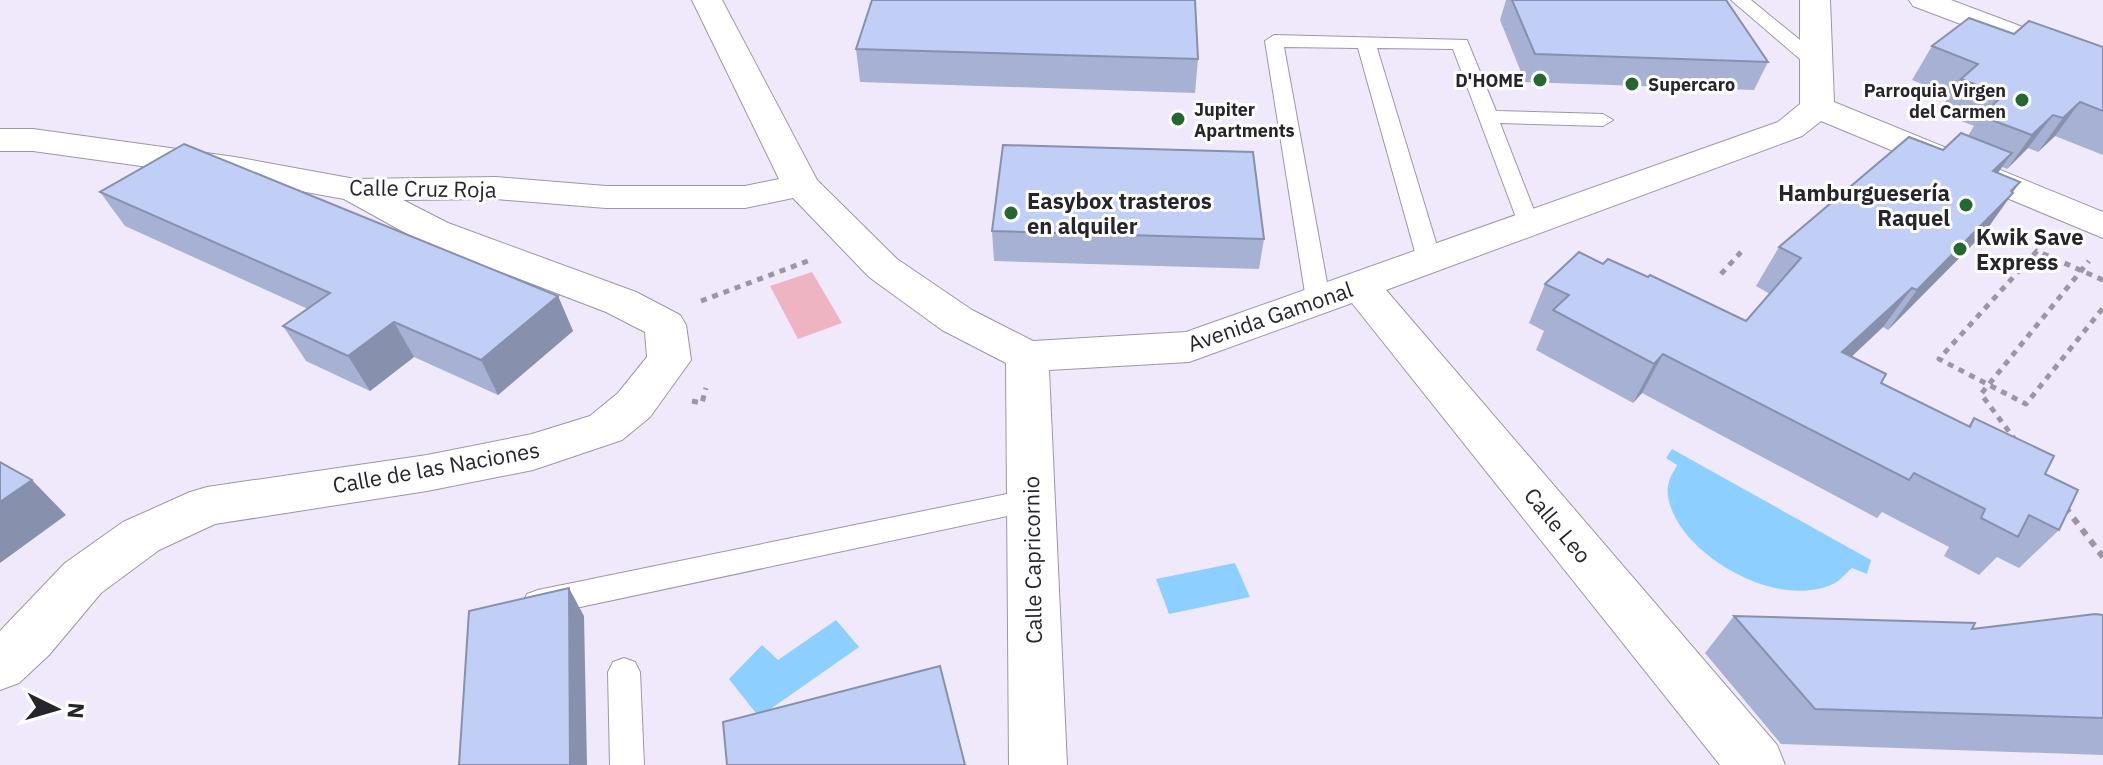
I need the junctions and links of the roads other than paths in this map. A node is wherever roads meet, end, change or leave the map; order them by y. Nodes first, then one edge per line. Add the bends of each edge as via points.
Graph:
1 (707, 0) edge
2 (1740, 0) edge
3 (1815, 0) edge
4 (1924, 0) edge
5 (1366, 42) junction
6 (1815, 62) junction
7 (2103, 68) edge
8 (1817, 107) junction
9 (1488, 117) junction
10 (1603, 120) dead end
11 (0, 140) edge
12 (801, 185) junction
13 (355, 190) junction
14 (1528, 223) junction
15 (2103, 226) edge
16 (1429, 259) junction
17 (1339, 292) junction
18 (1027, 356) junction
19 (1031, 500) junction
20 (510, 609) edge
21 (0, 666) edge
22 (624, 672) dead end
23 (627, 765) edge
24 (1038, 765) edge
25 (1756, 765) edge

1 - 12 street
2 - 6 lane
3 - 6 street
4 - 7 street
5 - 9 lane via 1460,44
5 - 16 lane
5 - 17 lane via 1274,41
6 - 8 street
8 - 14 street, Avenida Gamonal via 1790,129
8 - 15 street
9 - 10 lane
9 - 14 lane
11 - 13 street, Calle Cruz Roja via 235,168
12 - 13 street, Calle Cruz Roja via 745,197 606,197 496,188
12 - 18 street via 883,268 957,320
13 - 21 street, Calle de las Naciones via 434,232 621,302 665,325 669,360 634,405 606,428 503,458 207,506 141,536 83,578
14 - 16 street, Avenida Gamonal
16 - 17 street, Avenida Gamonal
17 - 18 street, Avenida Gamonal via 1189,347
17 - 25 street, Calle Leo
18 - 19 street, Calle Capricornio
19 - 20 lane
19 - 24 street, Calle Capricornio
22 - 23 lane

